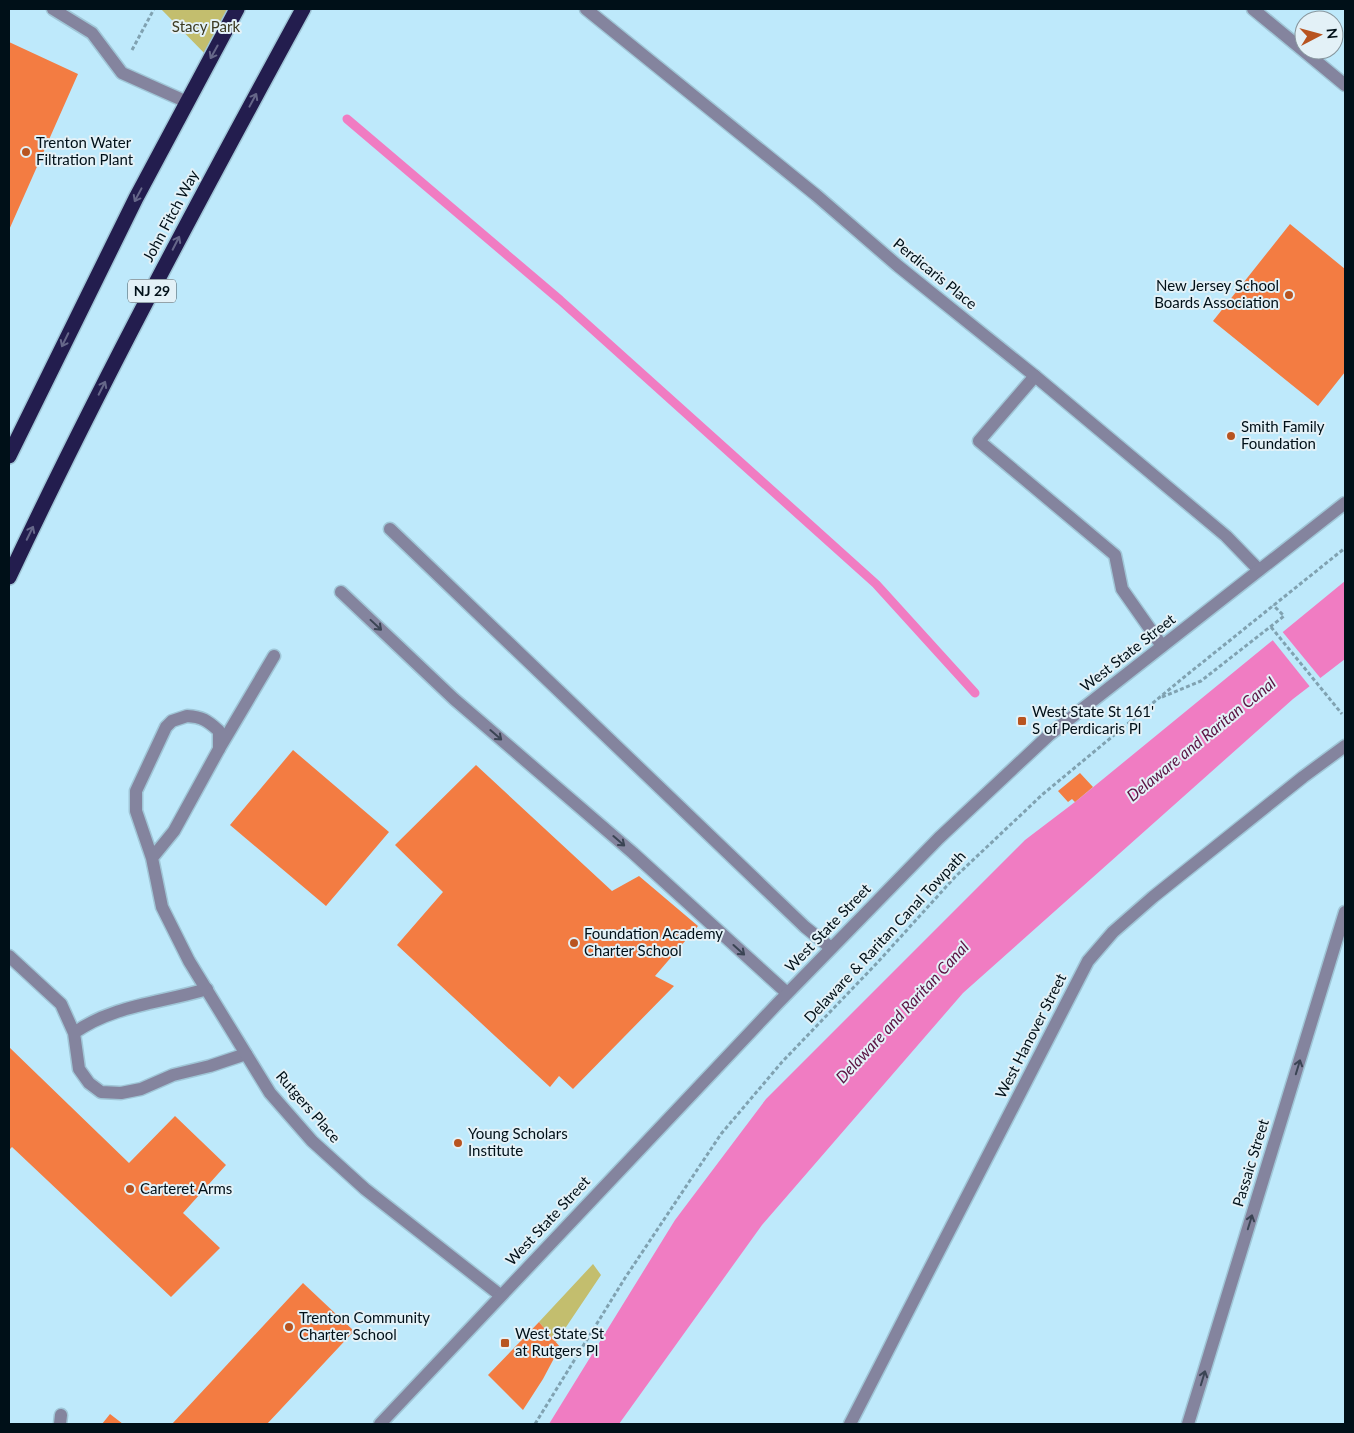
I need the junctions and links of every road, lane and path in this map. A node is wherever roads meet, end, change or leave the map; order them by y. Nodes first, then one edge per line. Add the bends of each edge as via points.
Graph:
1 (53, 9) edge
2 (154, 9) edge
3 (237, 9) edge
4 (303, 9) edge
5 (586, 9) edge
6 (1252, 9) edge
7 (122, 73) junction
8 (1345, 85) edge
9 (187, 102) junction
10 (1035, 376) junction
11 (9, 456) edge
12 (1345, 503) edge
13 (390, 529) dead end
14 (1345, 548) edge
15 (1259, 570) junction
16 (9, 577) edge
17 (341, 592) dead end
18 (1273, 605) junction
19 (1271, 627) junction
20 (1162, 646) junction
21 (274, 656) dead end
22 (1157, 699) junction
23 (1342, 714) dead end
24 (1345, 746) edge
25 (219, 748) junction
26 (152, 858) junction
27 (1345, 912) edge
28 (831, 948) junction
29 (9, 956) edge
30 (206, 989) junction
31 (787, 993) junction
32 (74, 1033) junction
33 (246, 1054) junction
34 (500, 1295) junction
35 (380, 1424) edge
36 (535, 1424) edge
37 (850, 1424) edge
38 (1188, 1424) edge

1 - 7 street via 92,33
2 - 7 path
3 -> 9 highway
16 -> 4 highway, John Fitch Way / NJ 29 via 178,238
5 - 10 street, Perdicaris Place
6 - 8 street
7 - 9 street
9 -> 11 highway
10 - 15 street, Perdicaris Place via 1226,536
10 - 20 street via 979,441 1115,555 1122,589
12 - 15 street, West State Street
13 - 28 street
14 - 18 path, Delaware & Raritan Canal Towpath
15 - 20 street, West State Street
17 -> 31 street via 454,699
18 - 19 path via 1284,616
18 - 22 path, Delaware & Raritan Canal Towpath
19 - 22 path via 1201,681
19 - 23 path
20 - 28 street, West State Street via 1049,735 939,838
21 - 25 street
22 - 36 path, Delaware & Raritan Canal Towpath via 1043,794 955,877 782,1062 721,1134 625,1278
24 - 37 street, West Hanover Street via 1152,898 1088,961
25 - 26 street via 174,831
25 - 26 street, Rutgers Place via 219,731 200,717 187,716 172,721 166,727 136,791 136,811
26 - 30 street, Rutgers Place via 162,907
38 -> 27 street, Passaic Street
28 - 31 street, West State Street
29 - 32 street via 61,1004
30 - 32 street via 114,1012
30 - 33 street, Rutgers Place
31 - 34 street, West State Street
32 - 33 street via 79,1069 101,1092 121,1093 140,1089 173,1075
33 - 34 street, Rutgers Place via 270,1093 312,1141 365,1189
34 - 35 street, West State Street

